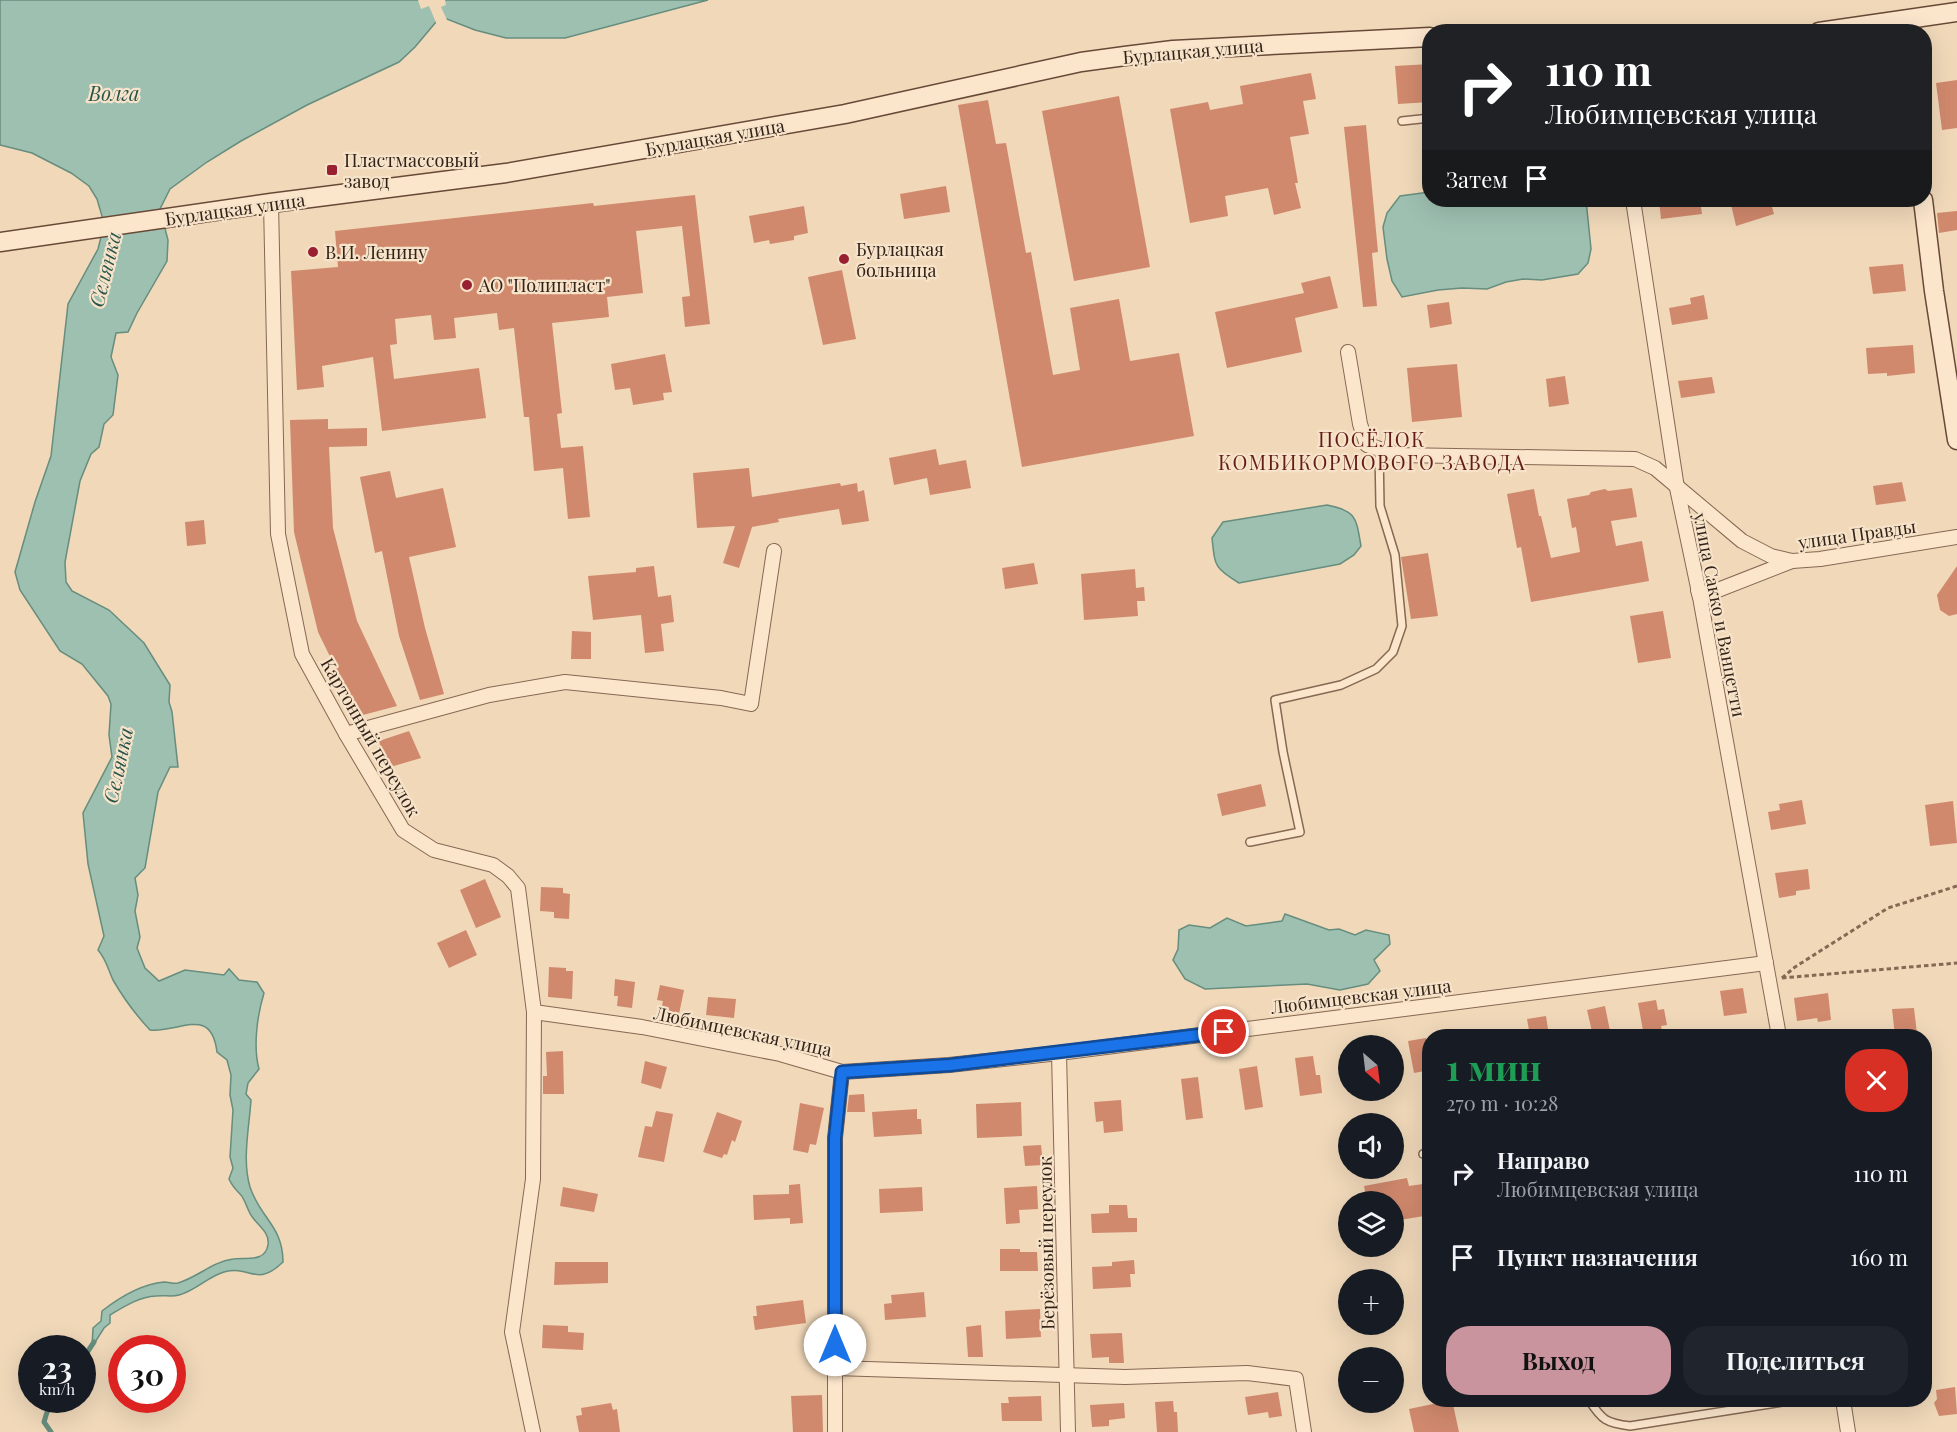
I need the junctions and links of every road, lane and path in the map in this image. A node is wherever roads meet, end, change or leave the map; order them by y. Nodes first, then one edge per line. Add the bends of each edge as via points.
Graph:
1 (1957, 12) edge
2 (1906, 24) edge
3 (1422, 37) edge
4 (1422, 119) edge
5 (1402, 121) dead end
6 (271, 202) junction
7 (1634, 207) edge
8 (1924, 207) edge
9 (0, 242) edge
10 (1348, 352) dead end
11 (1957, 440) edge
12 (1379, 449) junction
13 (1677, 488) junction
14 (1957, 537) edge
15 (774, 551) dead end
16 (1792, 561) junction
17 (1700, 597) junction
18 (346, 734) junction
19 (1250, 842) dead end
20 (1957, 886) edge
21 (1766, 963) junction
22 (1957, 963) edge
23 (1776, 979) junction
24 (534, 1012) junction
25 (1779, 1029) edge
26 (1059, 1053) junction
27 (842, 1072) junction
28 (835, 1368) junction
29 (1066, 1374) junction
30 (1593, 1407) edge
31 (1750, 1407) edge
32 (1844, 1407) edge
33 (1743, 1408) joint
34 (533, 1432) edge
35 (835, 1432) edge
36 (1068, 1432) edge
37 (1304, 1432) edge
38 (1848, 1432) edge

1 - 2 main road
3 - 6 main road, Бурлацкая улица via 1173,50 1081,62 845,114 518,171
4 - 5 lane
6 - 9 main road, Бурлацкая улица
6 - 18 street, Картонный переулок via 278,534 302,654
7 - 13 street
8 - 11 main road
10 - 12 street via 1367,446
12 - 13 street, улица Правды via 1399,455 1635,459 1655,468
12 - 19 lane via 1380,506 1395,555 1402,626 1393,652 1376,669 1341,685 1275,700 1300,832
13 - 16 street, улица Правды via 1742,541 1771,556
13 - 17 street, улица Сакко и Ванцетти
14 - 16 street, улица Правды
15 - 18 street via 751,704 566,682 489,695
16 - 17 street
17 - 21 street, улица Сакко и Ванцетти
18 - 24 street, Картонный переулок via 403,830 434,850 493,865 518,888
20 - 23 path via 1888,908
21 - 23 street, улица Сакко и Ванцетти
21 - 26 street, Любимцевская улица
22 - 23 path
23 - 25 street, улица Сакко и Ванцетти
24 - 27 street, Любимцевская улица via 780,1054
24 - 34 street, Картонный переулок via 533,1179 512,1332
26 - 27 street, Любимцевская улица
26 - 29 street, Берёзовый переулок
27 - 28 street via 835,1138
28 - 29 street
28 - 35 street
29 - 36 street, Берёзовый переулок
29 - 37 street via 1125,1377 1247,1373 1296,1379
30 - 33 lane via 1610,1423 1630,1426
31 - 33 lane
32 - 38 street

